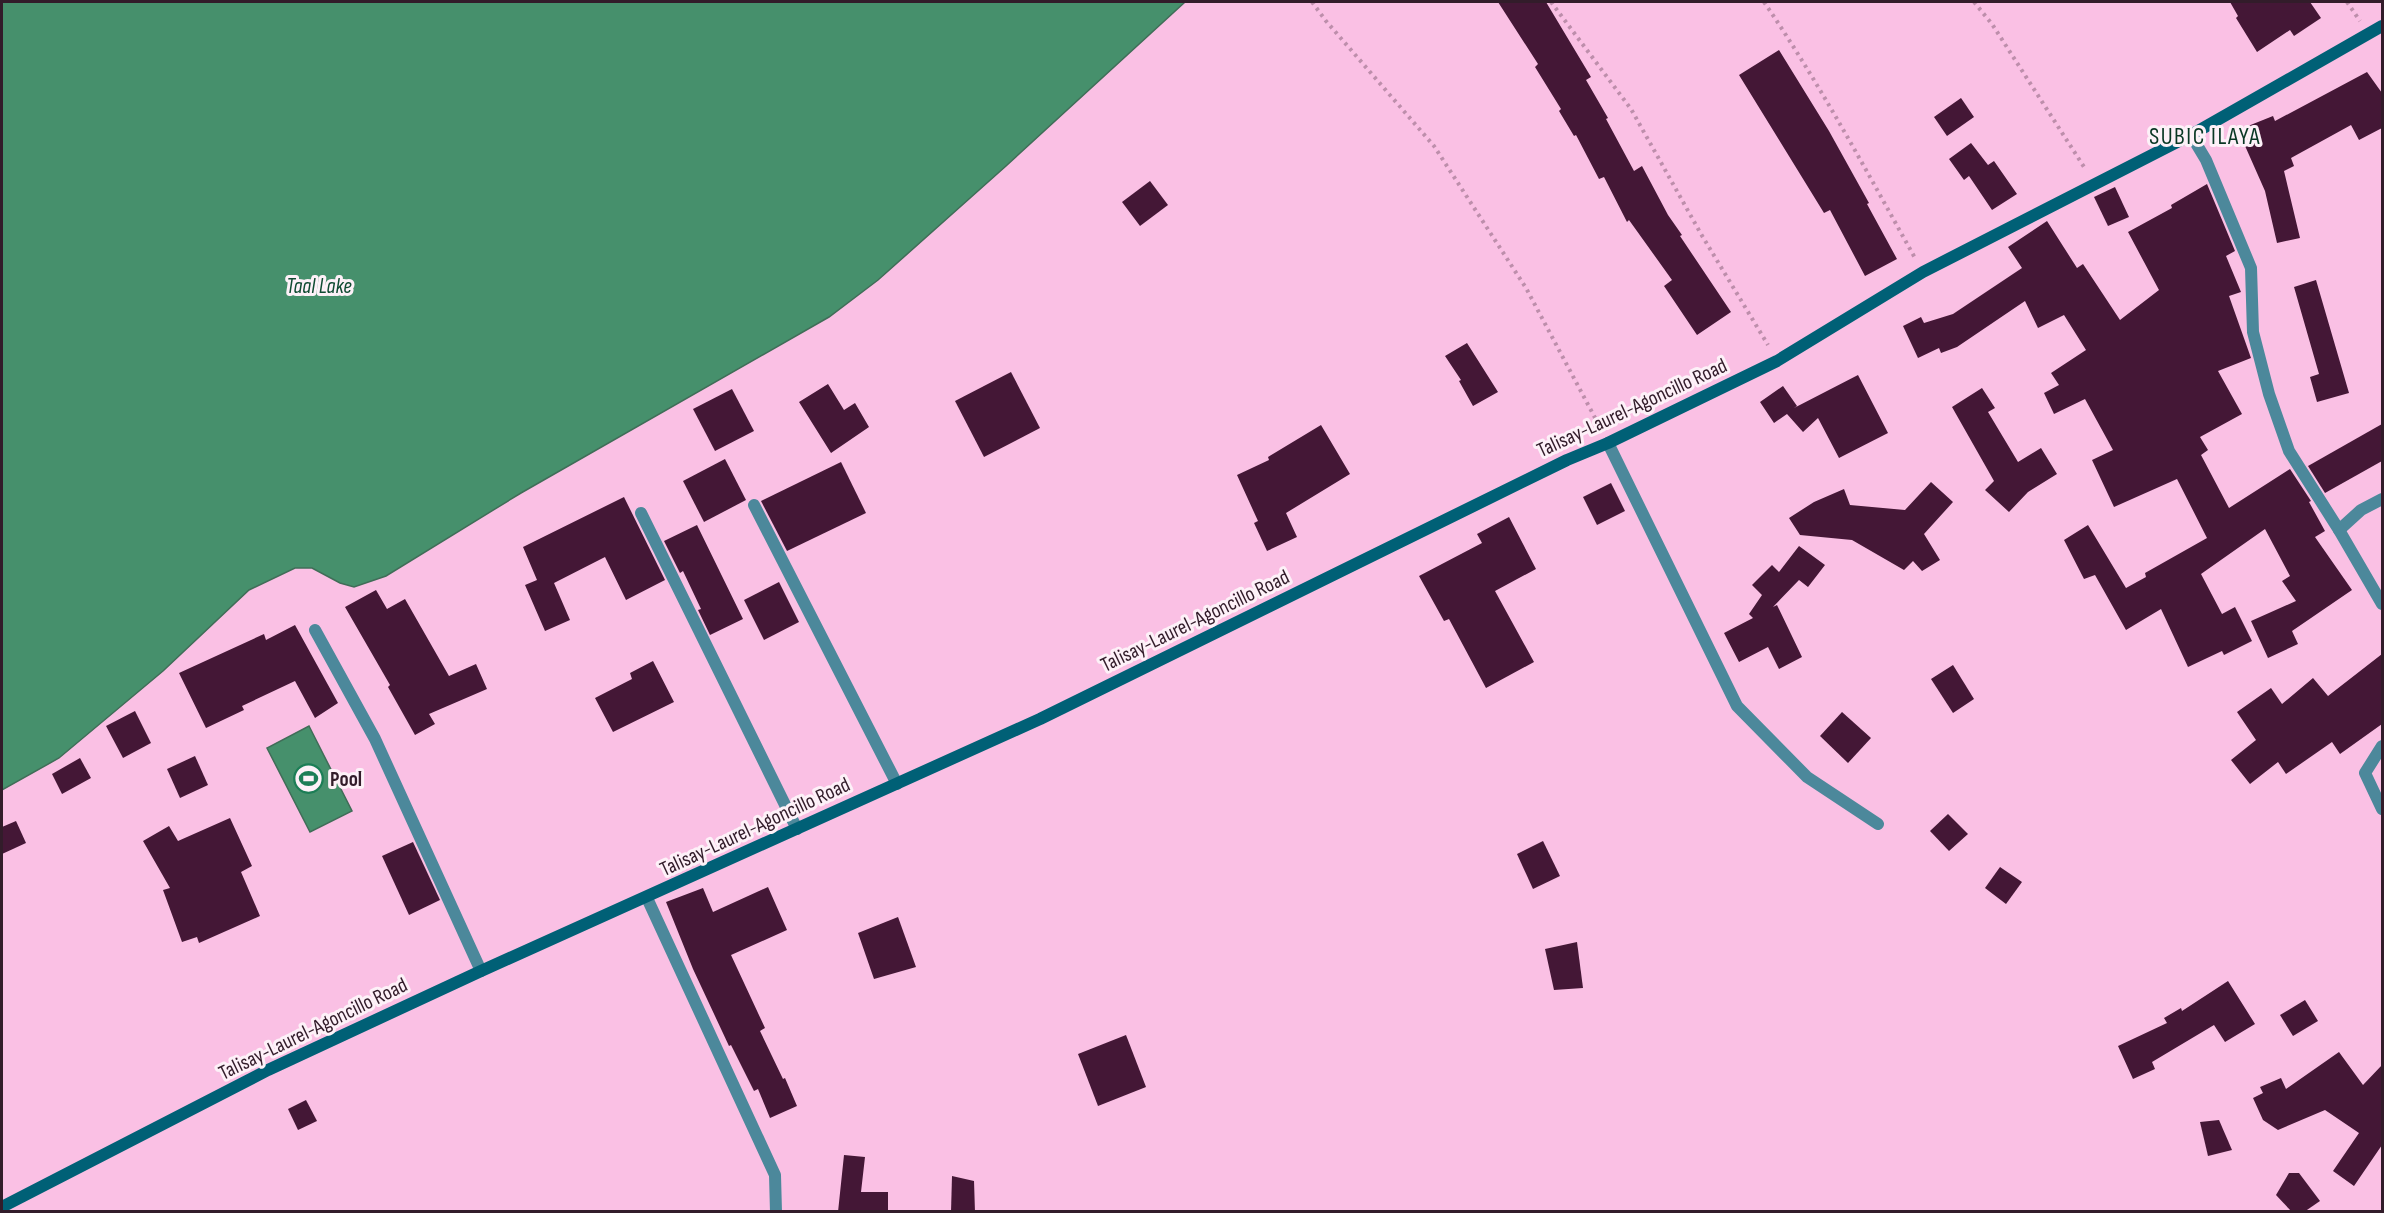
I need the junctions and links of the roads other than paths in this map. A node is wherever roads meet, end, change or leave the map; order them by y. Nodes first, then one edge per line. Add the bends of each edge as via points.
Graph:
1 (2382, 26) edge
2 (2191, 135) junction
3 (1608, 443) junction
4 (2382, 499) edge
5 (754, 505) dead end
6 (641, 513) dead end
7 (2338, 530) junction
8 (2382, 604) edge
9 (315, 630) dead end
10 (2382, 746) edge
11 (897, 784) junction
12 (2382, 809) edge
13 (1878, 824) dead end
14 (797, 829) junction
15 (647, 898) junction
16 (481, 971) junction
17 (2, 1207) edge
18 (776, 1212) edge

1 - 2 main road, Talisay-Laurel-Agoncillo Road
2 - 3 main road, Talisay-Laurel-Agoncillo Road via 1923,272 1777,361
2 - 7 street via 2206,160 2251,268 2253,332 2289,451
3 - 11 main road, Talisay-Laurel-Agoncillo Road via 1040,719
3 - 13 street via 1737,706 1807,777
4 - 7 street via 2361,510
5 - 11 street
6 - 14 street
7 - 8 street
9 - 16 street via 375,739
10 - 12 street via 2365,773
11 - 14 main road, Talisay-Laurel-Agoncillo Road
14 - 15 main road, Talisay-Laurel-Agoncillo Road
15 - 16 main road, Talisay-Laurel-Agoncillo Road
15 - 18 street via 775,1175
16 - 17 main road, Talisay-Laurel-Agoncillo Road via 268,1070

